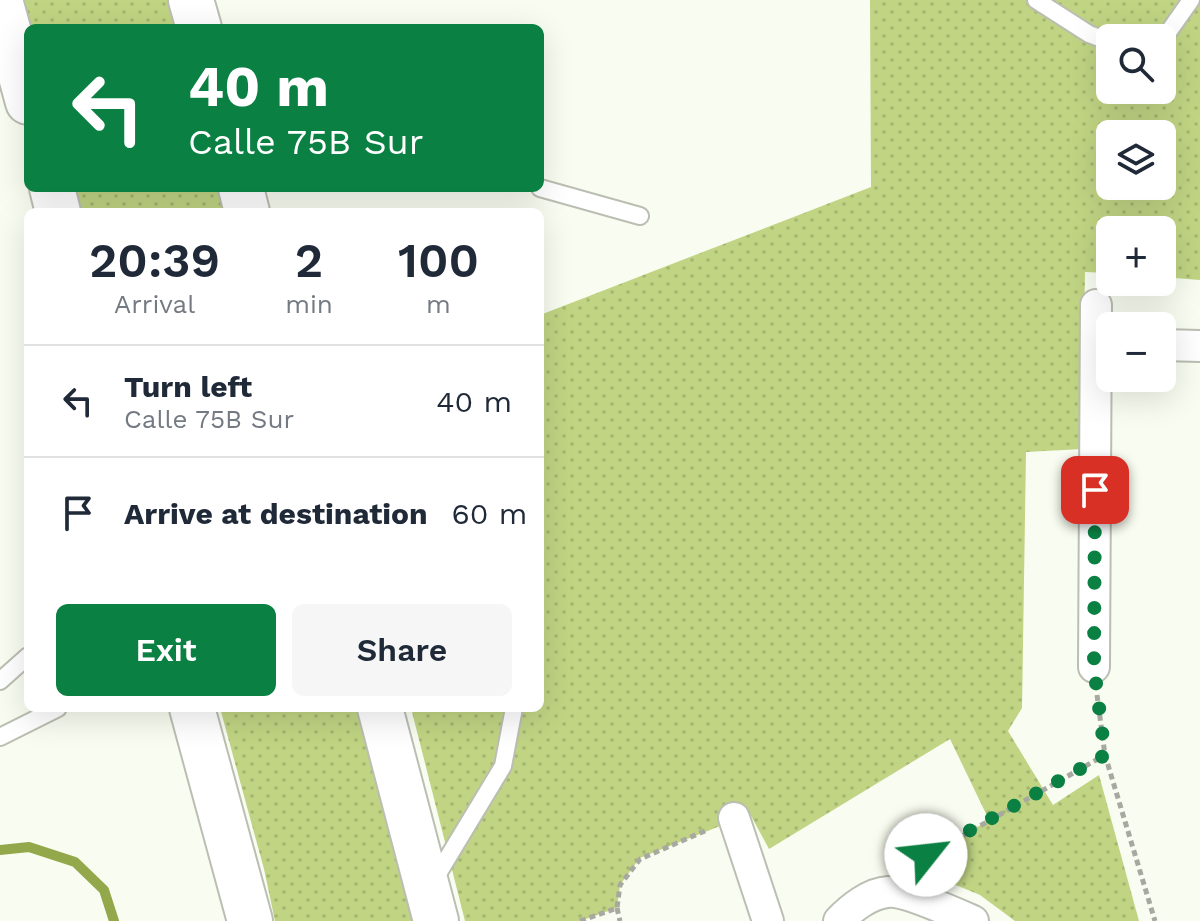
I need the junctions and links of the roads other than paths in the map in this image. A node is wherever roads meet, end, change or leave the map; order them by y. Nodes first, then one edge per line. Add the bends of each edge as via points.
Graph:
1 (0, 0) edge
2 (191, 0) edge
3 (1036, 0) edge
4 (1191, 0) edge
5 (198, 24) edge
6 (1174, 24) edge
7 (1096, 37) edge
8 (24, 87) edge
9 (544, 189) edge
10 (640, 216) dead end
11 (1096, 305) dead end
12 (1097, 312) edge
13 (1176, 345) edge
14 (1200, 346) edge
15 (1102, 392) edge
16 (24, 660) edge
17 (1094, 667) road end
18 (0, 681) edge
19 (50, 712) edge
20 (193, 712) edge
21 (381, 712) edge
22 (513, 712) edge
23 (0, 737) edge
24 (734, 818) road end
25 (432, 905) edge
26 (846, 913) edge
27 (250, 921) edge
28 (768, 921) edge
29 (973, 921) edge

1 - 8 highway
2 - 5 highway
3 - 7 lane
4 - 6 lane
9 - 10 lane
11 - 12 street
13 - 14 street
15 - 17 street
16 - 18 lane
19 - 23 lane
20 - 27 highway
21 - 25 highway
22 - 25 lane via 503,766
24 - 28 street
26 - 29 street via 888,891

